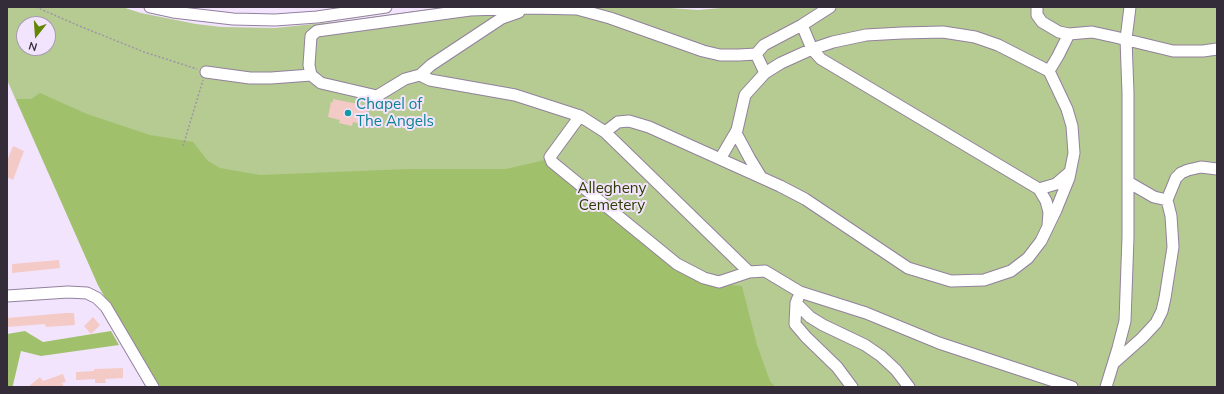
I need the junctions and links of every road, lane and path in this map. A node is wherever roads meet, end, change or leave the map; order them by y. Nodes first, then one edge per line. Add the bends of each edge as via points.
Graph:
1 (36, 7) edge
2 (150, 7) edge
3 (386, 7) edge
4 (830, 7) edge
5 (1037, 7) edge
6 (1130, 7) edge
7 (537, 8) junction
8 (802, 25) junction
9 (1069, 34) junction
10 (1126, 39) junction
11 (812, 49) junction
12 (1217, 49) edge
13 (756, 54) junction
14 (1048, 71) junction
15 (206, 72) junction
16 (765, 73) junction
17 (312, 75) junction
18 (420, 75) junction
19 (580, 116) junction
20 (605, 132) junction
21 (736, 132) junction
22 (183, 146) dead end
23 (720, 159) junction
24 (1217, 169) edge
25 (1070, 172) junction
26 (762, 178) junction
27 (1128, 182) junction
28 (1039, 189) junction
29 (1167, 200) junction
30 (1048, 226) junction
31 (748, 272) junction
32 (800, 292) junction
33 (7, 296) edge
34 (796, 303) junction
35 (1114, 362) junction
36 (153, 387) edge
37 (852, 387) edge
38 (909, 387) edge
39 (1072, 387) edge
40 (1106, 387) edge

1 - 15 path via 144,52
2 - 3 street via 206,17 275,20
4 - 8 street
5 - 9 street via 1042,22 1059,32
6 - 10 street
7 - 13 street via 577,9 720,55
7 - 17 street via 470,10 317,30 311,36 309,65
7 - 18 street via 502,18
8 - 11 street
8 - 13 street via 764,45
9 - 10 street via 1092,32
9 - 14 street
10 - 12 street via 1172,51 1203,52
10 - 27 street
11 - 14 street via 866,35 943,32 975,37 998,45
11 - 16 street
11 - 28 street via 821,59
13 - 16 street
14 - 25 street via 1067,109 1072,126 1074,153
15 - 17 street via 250,78
15 - 22 path
16 - 21 street via 746,95
17 - 18 street via 321,84 377,96 405,79
18 - 19 street via 430,80 515,95
19 - 20 street
19 - 31 street via 550,157 552,162 677,264 704,278 719,282
20 - 23 street via 618,122 629,121 649,127
20 - 31 street
21 - 23 street
21 - 26 street
23 - 26 street
24 - 29 street via 1201,167 1181,173 1176,178
25 - 28 street via 1056,184
25 - 30 street
26 - 30 street via 805,199 908,268 951,281 984,280 1011,271 1028,258
27 - 29 street via 1154,197
27 - 35 street via 1125,321
28 - 30 street via 1049,212
29 - 35 street via 1173,247 1162,311 1156,323 1142,338
31 - 32 street via 765,271
32 - 34 street
32 - 39 street via 866,313 939,343
33 - 36 street via 68,292 87,293 97,298 106,307
34 - 37 street via 795,324 837,367
34 - 38 street via 810,317 865,345 880,356 896,370
35 - 40 street

